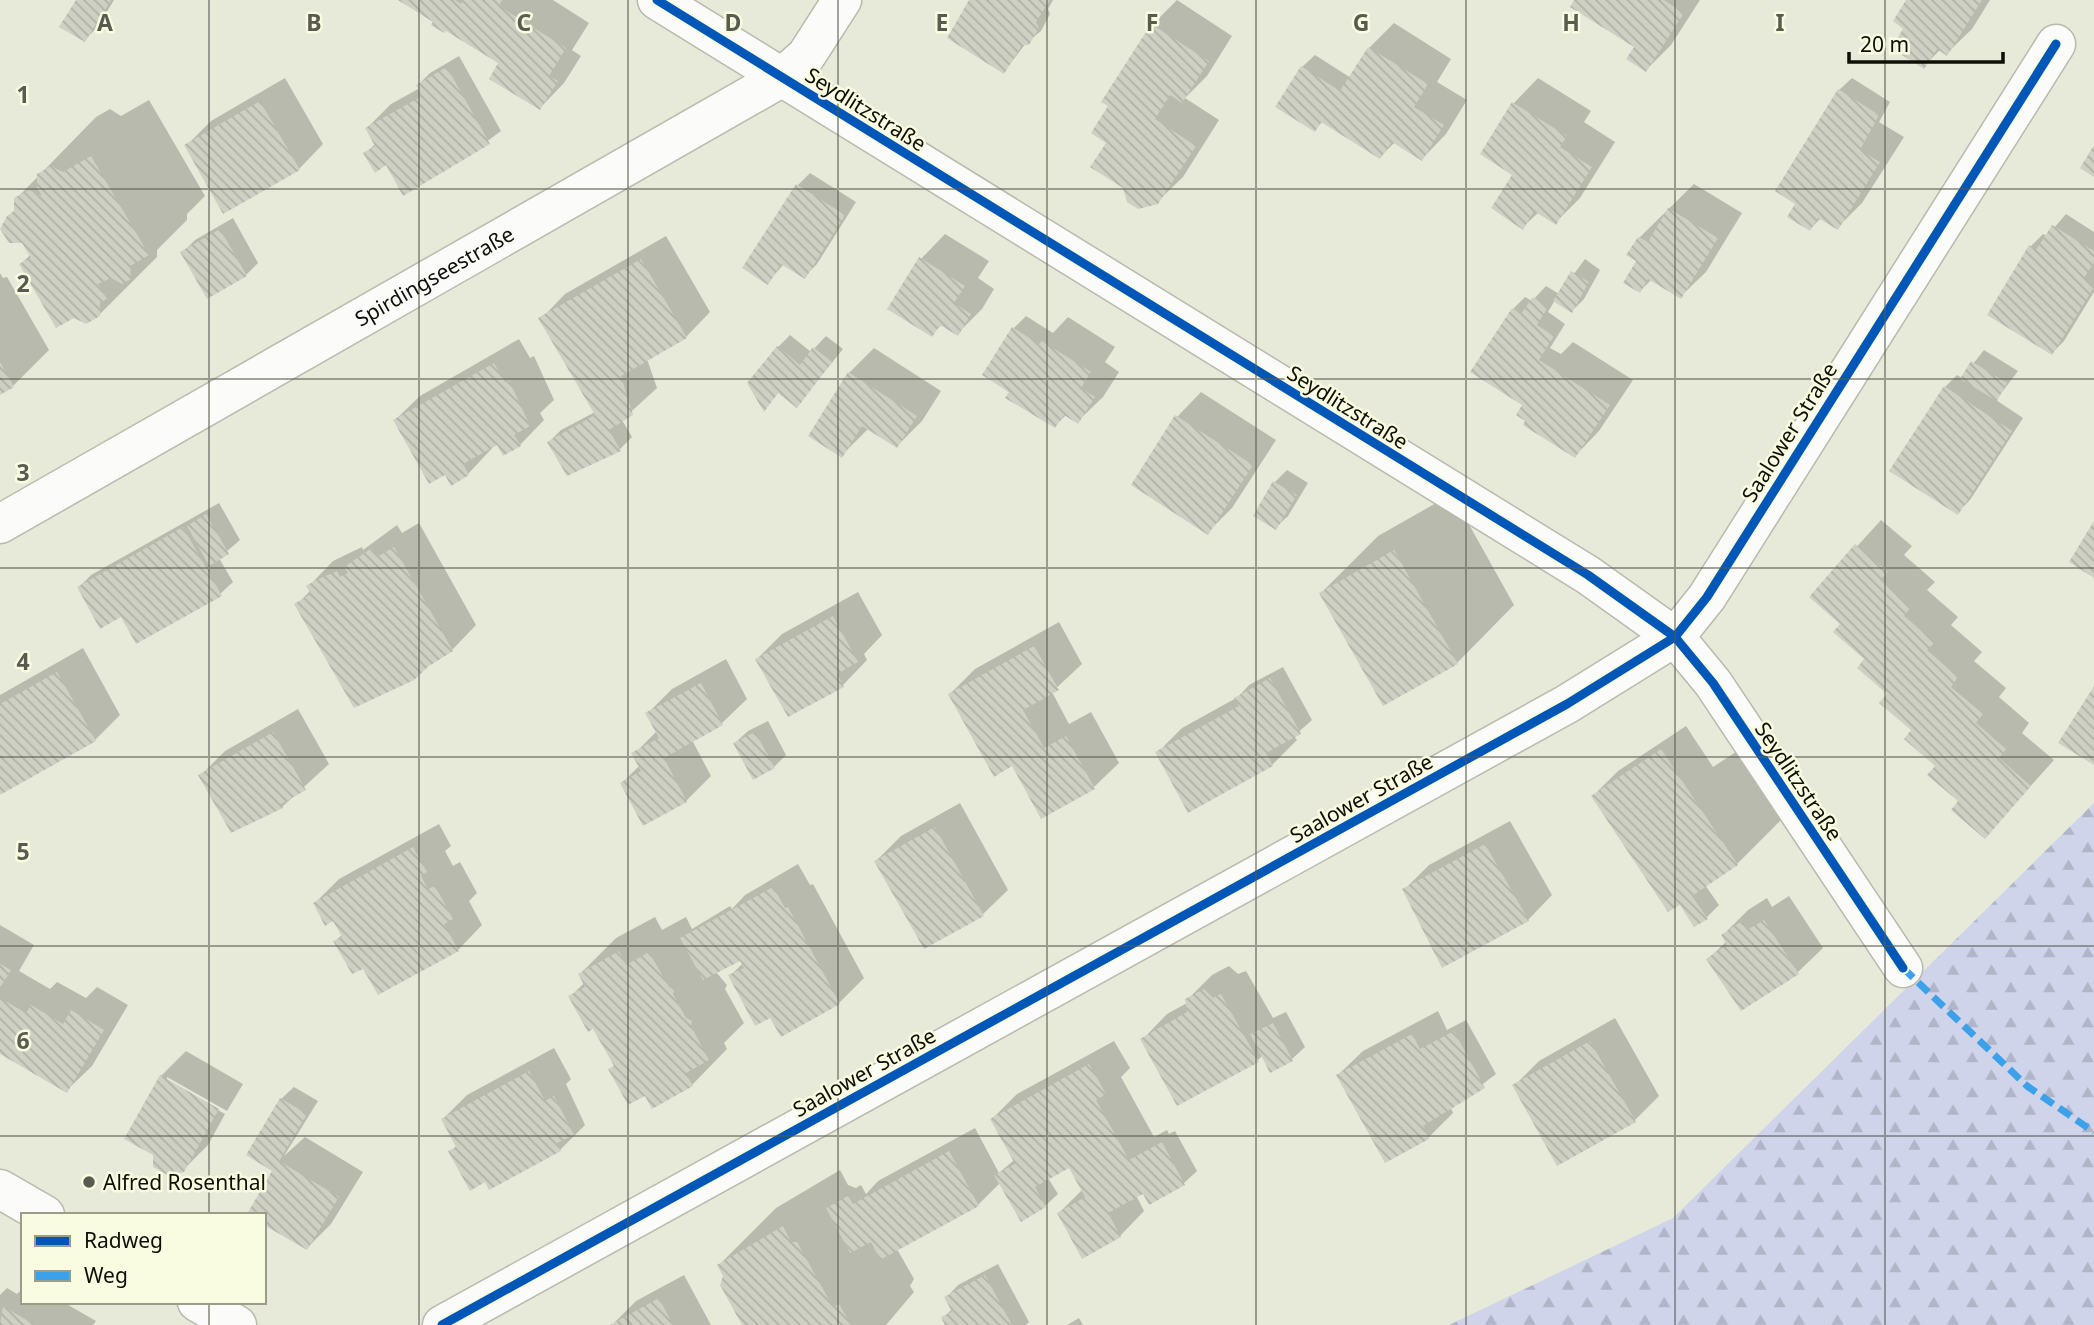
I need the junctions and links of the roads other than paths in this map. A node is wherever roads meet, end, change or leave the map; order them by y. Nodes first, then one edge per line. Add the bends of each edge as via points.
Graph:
1 (657, 0) edge
2 (842, 0) edge
3 (2056, 44) dead end
4 (781, 78) junction
5 (0, 524) edge
6 (1675, 637) junction
7 (1903, 968) dead end
8 (0, 1189) edge
9 (42, 1213) edge
10 (200, 1304) edge
11 (237, 1325) edge
12 (442, 1325) edge

1 - 4 street, Seydlitzstraße
2 - 4 street, Spirdingseestraße via 806,56
3 - 6 street, Saalower Straße via 1707,597
4 - 5 street, Spirdingseestraße
4 - 6 street, Seydlitzstraße via 1588,575
6 - 7 street, Seydlitzstraße via 1713,683
6 - 12 street, Saalower Straße via 1567,704
8 - 9 street
10 - 11 street

